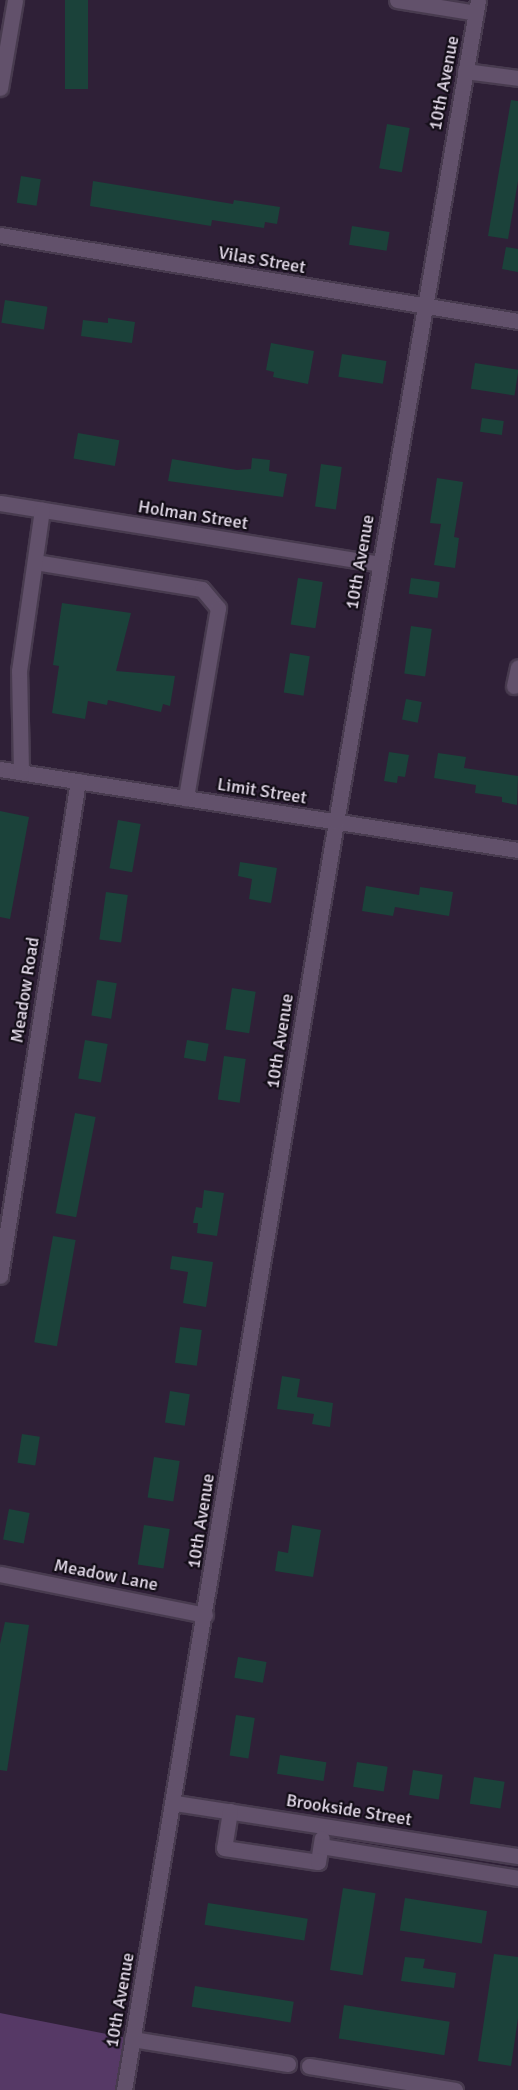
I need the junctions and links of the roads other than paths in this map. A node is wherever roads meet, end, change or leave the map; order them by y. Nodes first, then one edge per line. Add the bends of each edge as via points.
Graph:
1 (15, 0) edge
2 (398, 0) edge
3 (477, 7) edge
4 (465, 71) junction
5 (518, 78) edge
6 (0, 88) edge
7 (0, 235) edge
8 (424, 306) junction
9 (518, 321) edge
10 (0, 503) edge
11 (42, 510) junction
12 (35, 562) junction
13 (380, 564) junction
14 (518, 667) edge
15 (514, 686) dead end
16 (0, 769) edge
17 (21, 772) junction
18 (78, 781) junction
19 (186, 798) junction
20 (336, 822) junction
21 (518, 850) edge
22 (0, 1276) edge
23 (0, 1574) edge
24 (205, 1615) junction
25 (175, 1803) junction
26 (230, 1811) junction
27 (324, 1826) junction
28 (321, 1846) junction
29 (518, 1856) edge
30 (518, 1878) edge
31 (132, 2039) junction
32 (288, 2064) dead end
33 (309, 2066) dead end
34 (124, 2090) edge
35 (455, 2090) edge

1 - 6 street
2 - 3 street
3 - 4 street, 10th Avenue
4 - 5 street
4 - 8 street, 10th Avenue
7 - 8 street, Vilas Street
8 - 9 street, Vilas Street
8 - 13 street, 10th Avenue
10 - 11 street, Holman Street
11 - 12 street
11 - 13 street, Holman Street
12 - 17 street via 19,671
12 - 19 street via 202,589 218,608
13 - 20 street, 10th Avenue
14 - 15 street
16 - 17 street, Limit Street
17 - 18 street, Limit Street
18 - 19 street, Limit Street
18 - 22 street, Meadow Road
19 - 20 street, Limit Street
20 - 21 street, Limit Street
20 - 24 street, 10th Avenue
23 - 24 street, Meadow Lane
24 - 25 street, 10th Avenue
25 - 26 street, Brookside Street
25 - 31 street, 10th Avenue
26 - 27 street, Brookside Street
26 - 28 street via 224,1848 318,1862
27 - 28 street
27 - 29 street, Brookside Street
28 - 30 street
31 - 32 street
31 - 34 street, 10th Avenue
33 - 35 street

